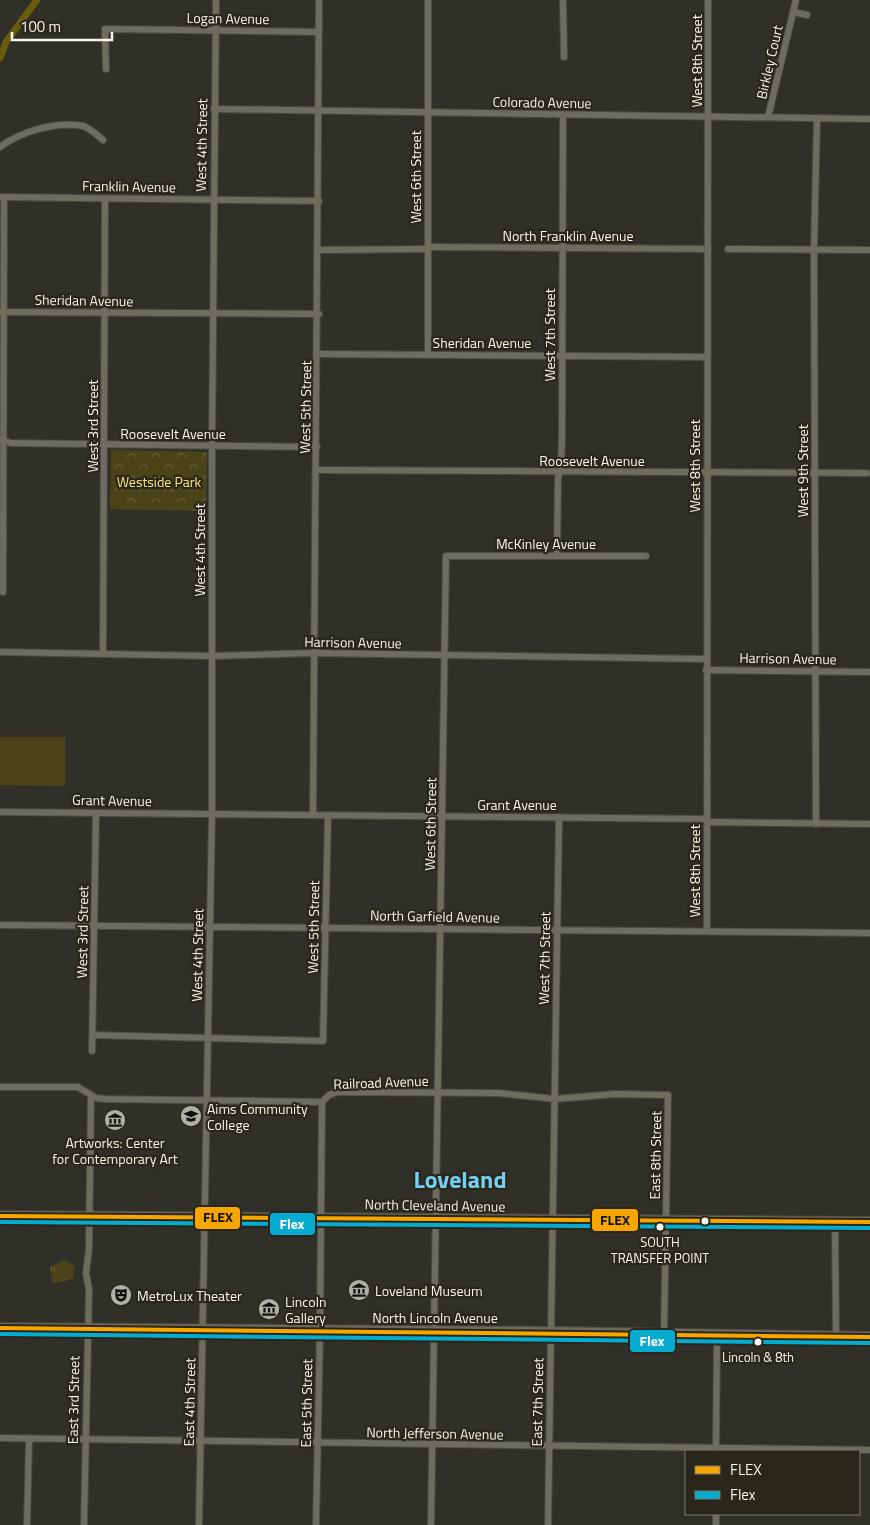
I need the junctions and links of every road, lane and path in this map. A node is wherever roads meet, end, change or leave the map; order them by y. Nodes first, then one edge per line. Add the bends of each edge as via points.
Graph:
1 (216, 0) edge
2 (319, 0) edge
3 (428, 0) edge
4 (563, 0) edge
5 (708, 0) edge
6 (796, 0) edge
7 (793, 12) junction
8 (807, 15) dead end
9 (216, 31) junction
10 (319, 32) junction
11 (564, 57) dead end
12 (106, 69) dead end
13 (214, 109) junction
14 (320, 110) junction
15 (427, 112) junction
16 (563, 114) junction
17 (708, 116) junction
18 (768, 118) junction
19 (870, 118) edge
20 (818, 119) junction
21 (103, 140) dead end
22 (0, 147) edge
23 (2, 197) edge
24 (105, 199) junction
25 (213, 199) junction
26 (318, 201) junction
27 (563, 247) junction
28 (428, 248) junction
29 (708, 249) junction
30 (728, 249) dead end
31 (814, 249) junction
32 (318, 250) junction
33 (870, 250) edge
34 (2, 312) edge
35 (105, 314) junction
36 (212, 314) junction
37 (318, 314) junction
38 (318, 354) junction
39 (428, 355) junction
40 (561, 355) junction
41 (707, 357) junction
42 (2, 440) edge
43 (104, 446) junction
44 (212, 446) junction
45 (317, 447) junction
46 (317, 470) junction
47 (559, 472) junction
48 (867, 472) dead end
49 (706, 473) junction
50 (815, 473) junction
51 (446, 556) joint
52 (557, 556) junction
53 (646, 556) dead end
54 (3, 592) dead end
55 (0, 652) edge
56 (315, 653) junction
57 (102, 654) junction
58 (211, 656) junction
59 (444, 656) junction
60 (706, 659) junction
61 (706, 670) junction
62 (815, 671) junction
63 (870, 672) edge
64 (0, 812) edge
65 (96, 813) junction
66 (212, 814) junction
67 (313, 814) junction
68 (328, 815) junction
69 (443, 816) junction
70 (559, 817) junction
71 (707, 820) junction
72 (816, 824) junction
73 (870, 824) edge
74 (0, 925) edge
75 (94, 926) junction
76 (210, 927) junction
77 (326, 928) junction
78 (441, 929) junction
79 (558, 930) junction
80 (706, 931) junction
81 (870, 933) edge
82 (93, 1035) junction
83 (208, 1037) junction
84 (92, 1051) dead end
85 (0, 1086) edge
86 (439, 1092) junction
87 (91, 1096) junction
88 (668, 1096) joint
89 (555, 1099) junction
90 (207, 1100) junction
91 (322, 1102) junction
92 (0, 1216) edge
93 (89, 1216) junction
94 (206, 1216) junction
95 (320, 1217) junction
96 (437, 1219) junction
97 (553, 1220) junction
98 (666, 1220) junction
99 (835, 1222) junction
100 (870, 1222) edge
101 (0, 1328) edge
102 (86, 1329) junction
103 (203, 1330) junction
104 (320, 1330) junction
105 (435, 1332) junction
106 (551, 1332) junction
107 (664, 1334) junction
108 (716, 1336) junction
109 (836, 1336) junction
110 (870, 1337) edge
111 (0, 1438) edge
112 (29, 1439) junction
113 (85, 1440) junction
114 (201, 1441) junction
115 (318, 1444) junction
116 (433, 1446) junction
117 (549, 1447) junction
118 (716, 1450) edge
119 (870, 1450) edge
120 (27, 1525) edge
121 (84, 1525) edge
122 (199, 1525) edge
123 (316, 1525) edge
124 (432, 1525) edge
125 (548, 1525) edge

1 - 9 street, West 4th Street
2 - 10 street, West 5th Street
3 - 15 street, West 6th Street
4 - 11 street
5 - 17 street, West 8th Street
6 - 7 street, Birkley Court
7 - 8 street, Birkley Court
7 - 18 street, Birkley Court
9 - 10 street, Logan Avenue
9 - 12 street, Logan Avenue via 105,30
9 - 13 street, West 4th Street
10 - 14 street, West 5th Street
13 - 14 street, Colorado Avenue
13 - 25 street, West 4th Street
14 - 15 street, Colorado Avenue
14 - 26 street, West 5th Street
15 - 16 street, Colorado Avenue
15 - 28 street, West 6th Street
16 - 17 street, Colorado Avenue
16 - 27 street, West 7th Street
17 - 18 street, Colorado Avenue
17 - 29 street, West 8th Street
18 - 20 street, Colorado Avenue
19 - 20 street, Colorado Avenue
20 - 31 street, West 9th Street
21 - 22 street via 85,126 54,126
23 - 24 street, Franklin Avenue
23 - 34 street
24 - 25 street, Franklin Avenue
24 - 35 street, West 3rd Street
25 - 26 street, Franklin Avenue
25 - 36 street, West 4th Street
26 - 32 street, West 5th Street
27 - 28 street, North Franklin Avenue
27 - 29 street, North Franklin Avenue
27 - 40 street, West 7th Street
28 - 32 street, North Franklin Avenue
28 - 39 street, West 6th Street
29 - 41 street, West 8th Street
30 - 31 street
31 - 33 street
31 - 50 street, West 9th Street
32 - 37 street, West 5th Street
34 - 35 street, Sheridan Avenue
34 - 42 street
35 - 36 street, Sheridan Avenue
35 - 43 street, West 3rd Street
36 - 37 street, Sheridan Avenue
36 - 44 street, West 4th Street
37 - 38 street, West 5th Street
38 - 39 street, Sheridan Avenue
38 - 45 street, West 5th Street
39 - 40 street, Sheridan Avenue
40 - 41 street, Sheridan Avenue
40 - 47 street, West 7th Street via 562,447
41 - 49 street, West 8th Street
42 - 43 street, Roosevelt Avenue
42 - 54 street
43 - 44 street, Roosevelt Avenue
43 - 57 street, West 3rd Street
44 - 45 street, Roosevelt Avenue
44 - 58 street, West 4th Street
45 - 46 street, West 5th Street
46 - 47 street, Roosevelt Avenue
46 - 56 street, West 5th Street
47 - 49 street, Roosevelt Avenue
47 - 52 street, West 7th Street
48 - 50 street, Roosevelt Avenue
49 - 50 street, Roosevelt Avenue
49 - 60 street, West 8th Street
50 - 62 street, West 9th Street
51 - 52 street, McKinley Avenue
51 - 59 street, West 6th Street
52 - 53 street, McKinley Avenue
55 - 57 street, Harrison Avenue
56 - 58 street, Harrison Avenue
56 - 59 street, Harrison Avenue
56 - 67 street, West 5th Street
57 - 58 street, Harrison Avenue
58 - 66 street, West 4th Street
59 - 60 street, Harrison Avenue
59 - 69 street, West 6th Street
60 - 61 street, West 8th Street
61 - 62 street, Harrison Avenue
61 - 71 street, West 8th Street
62 - 63 street, Harrison Avenue
62 - 72 street, West 9th Street
64 - 65 street, Grant Avenue
65 - 66 street, Grant Avenue
65 - 75 street, West 3rd Street
66 - 67 street, Grant Avenue
66 - 76 street, West 4th Street
67 - 68 street, Grant Avenue
68 - 69 street, Grant Avenue
68 - 77 street, West 5th Street
69 - 70 street, Grant Avenue
69 - 78 street, West 6th Street
70 - 71 street, Grant Avenue
70 - 79 street, West 7th Street
71 - 72 street, Grant Avenue
71 - 80 street, West 8th Street
72 - 73 street, Grant Avenue
74 - 75 street, North Garfield Avenue
75 - 76 street, North Garfield Avenue
75 - 82 street, West 3rd Street
76 - 77 street, North Garfield Avenue
76 - 83 street, West 4th Street
77 - 78 street, North Garfield Avenue
77 - 83 street, West 5th Street via 323,1041
78 - 79 street, North Garfield Avenue
78 - 86 street, West 6th Street
79 - 80 street, North Garfield Avenue
79 - 89 street, West 7th Street
80 - 81 street, North Garfield Avenue
82 - 83 street
82 - 84 street, West 3rd Street
83 - 90 street, West 4th Street
85 - 87 street, Railroad Avenue via 78,1087
86 - 89 street, Railroad Avenue via 498,1093
86 - 91 street, Railroad Avenue via 338,1092
86 - 96 street, West 6th Street
87 - 90 street, Railroad Avenue via 101,1099
87 - 93 street, East 3rd Street
88 - 89 street, Railroad Avenue via 615,1094
88 - 98 street, East 8th Street
89 - 97 street, East 7th Street
90 - 91 street, Railroad Avenue
90 - 94 street, East 4th Street
91 - 95 street, East 5th Street
92 - 93 highway, North Cleveland Avenue
93 - 94 highway, North Cleveland Avenue
93 - 102 street, East 3rd Street
94 - 95 highway, North Cleveland Avenue
94 - 103 street, East 4th Street
95 - 96 highway, North Cleveland Avenue
95 - 104 street, East 5th Street
96 - 97 highway, North Cleveland Avenue
96 - 105 street, West 6th Street
97 - 98 highway, North Cleveland Avenue
97 - 106 street, East 7th Street
98 - 99 highway, North Cleveland Avenue
98 - 107 street, East 8th Street
99 - 100 highway, North Cleveland Avenue
99 - 109 street
101 - 102 highway, North Lincoln Avenue
102 - 103 highway, North Lincoln Avenue
102 - 113 street, East 3rd Street
103 - 104 highway, North Lincoln Avenue
103 - 114 street, East 4th Street
104 - 105 highway, North Lincoln Avenue
104 - 115 street, East 5th Street
105 - 106 highway, North Lincoln Avenue
105 - 116 street, West 6th Street
106 - 107 highway, North Lincoln Avenue
106 - 117 street, East 7th Street
107 - 108 highway, North Lincoln Avenue
108 - 109 highway, North Lincoln Avenue
108 - 118 street
109 - 110 highway, North Lincoln Avenue
111 - 112 street, North Jefferson Avenue
112 - 113 street, North Jefferson Avenue
112 - 120 street
113 - 114 street, North Jefferson Avenue
113 - 121 street, East 3rd Street
114 - 115 street, North Jefferson Avenue
114 - 122 street, East 4th Street
115 - 116 street, North Jefferson Avenue
115 - 123 street, East 5th Street
116 - 117 street, North Jefferson Avenue
116 - 124 street, West 6th Street
117 - 118 street, North Jefferson Avenue
117 - 125 street, East 7th Street
118 - 119 street, North Jefferson Avenue

